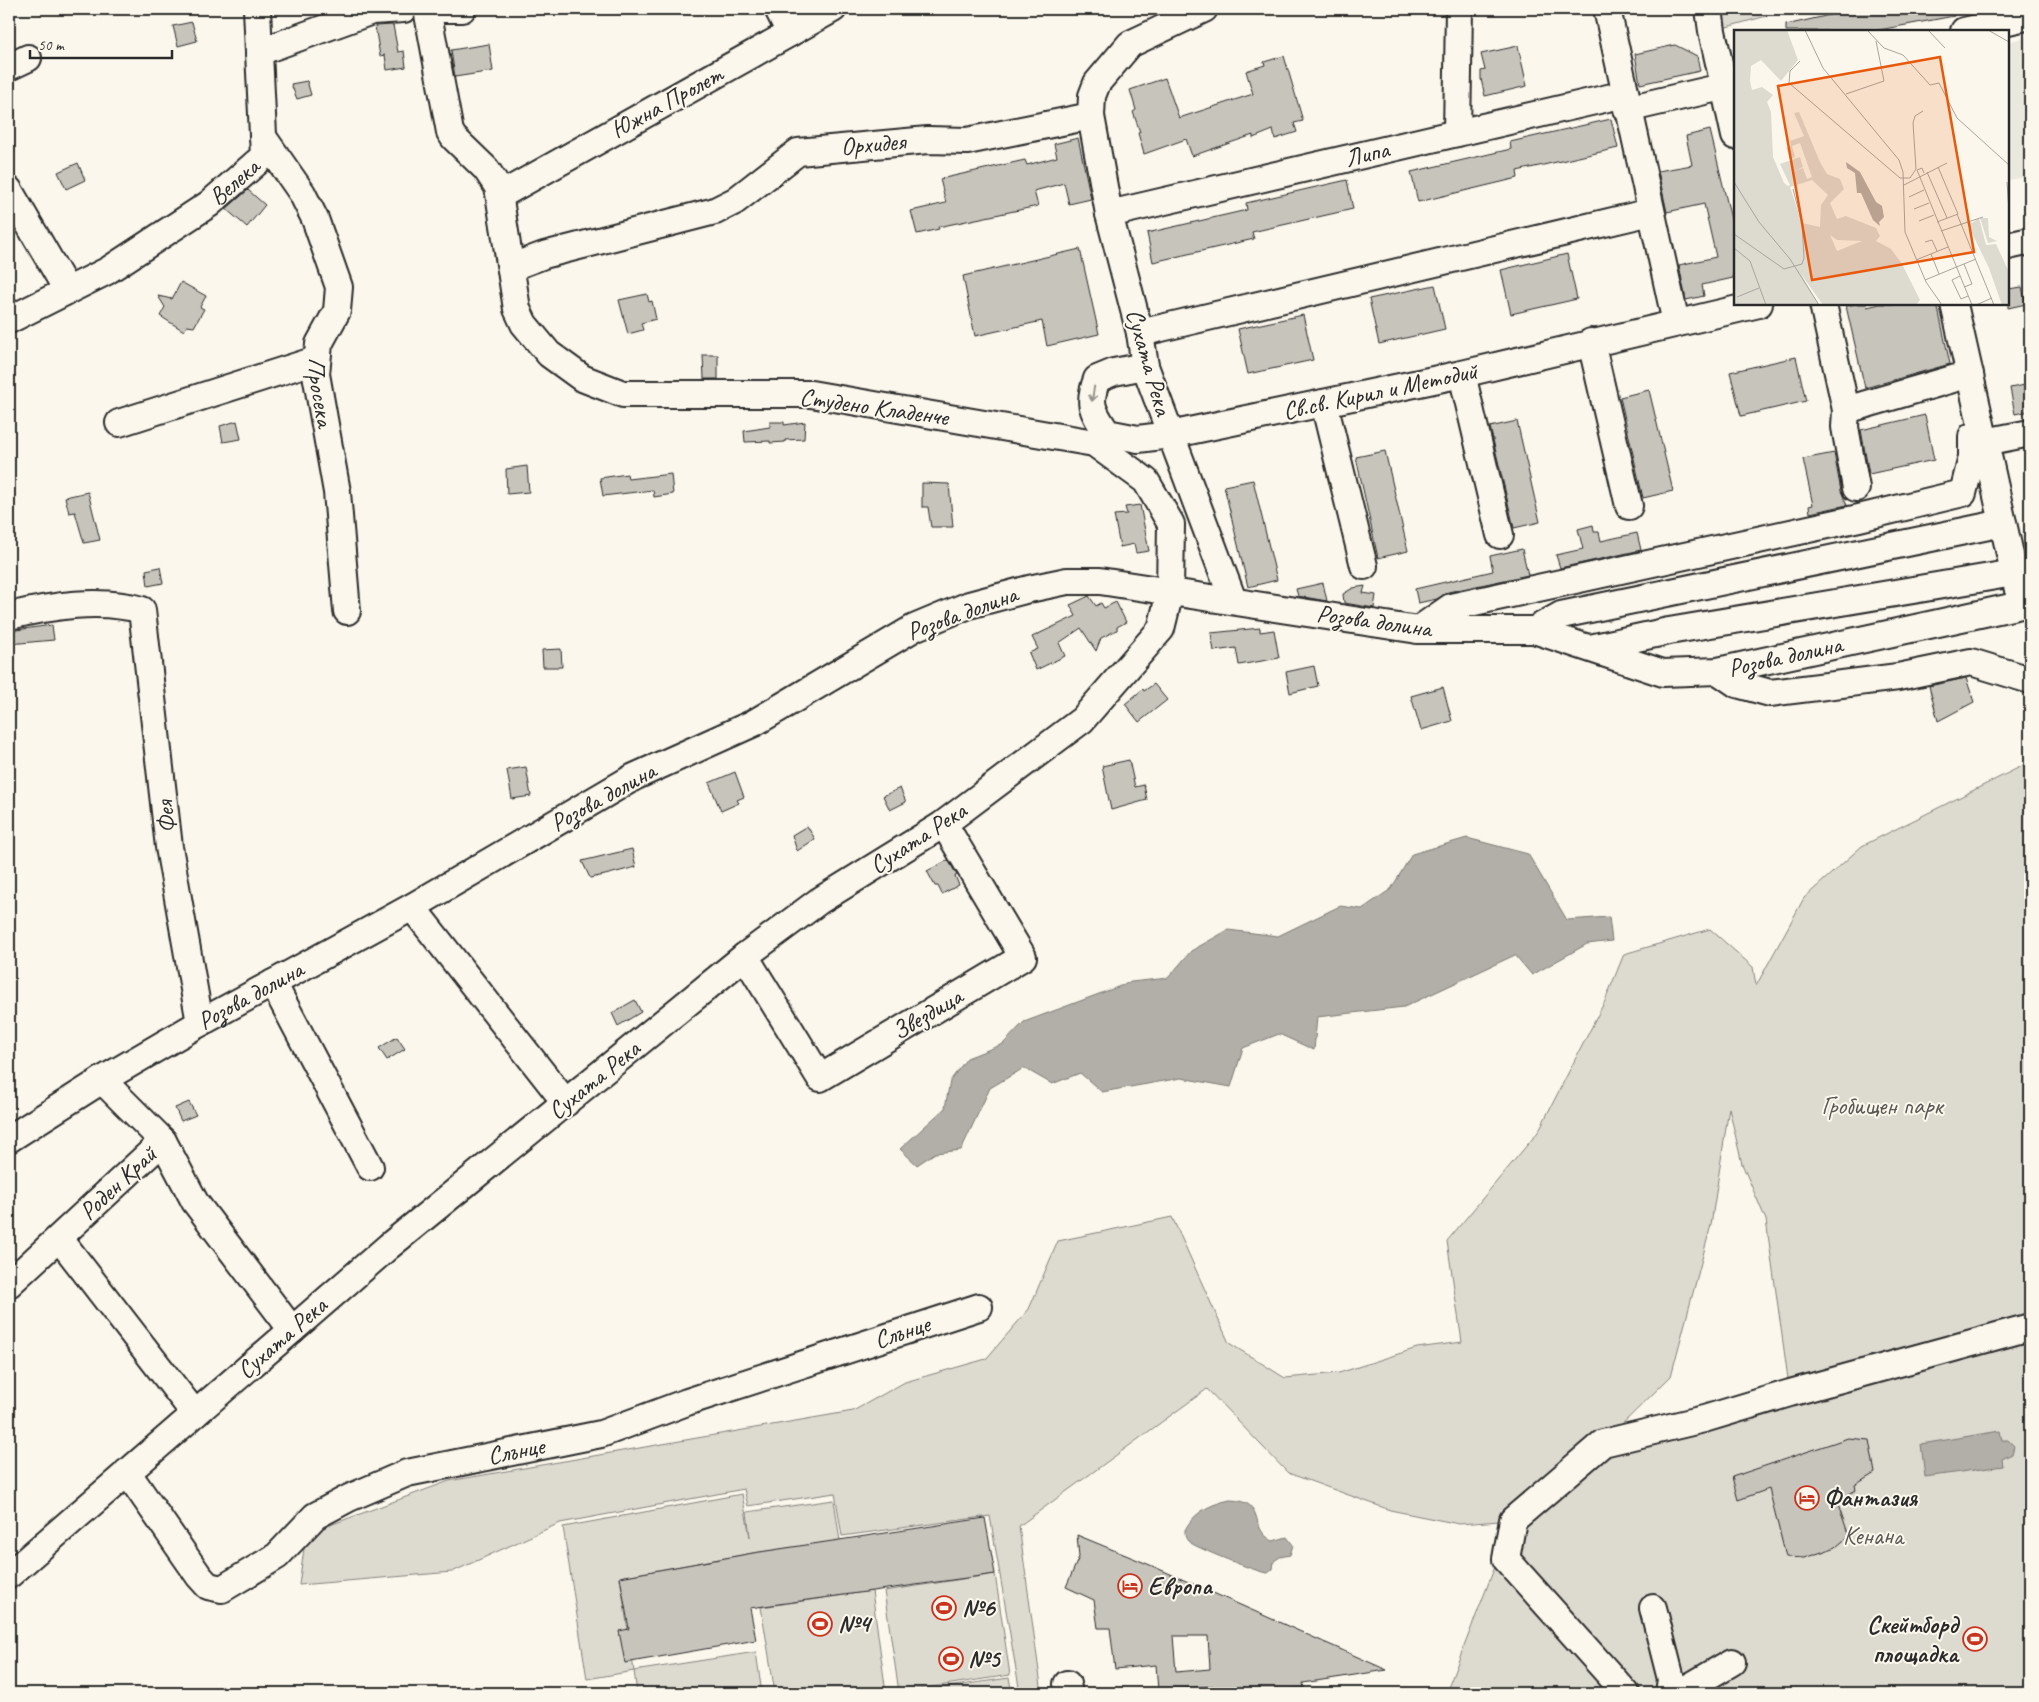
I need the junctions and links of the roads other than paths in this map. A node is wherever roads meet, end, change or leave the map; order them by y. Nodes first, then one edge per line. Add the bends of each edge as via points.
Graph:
1 (257, 9) edge
2 (404, 9) edge
3 (428, 9) edge
4 (462, 9) edge
5 (778, 9) edge
6 (834, 9) edge
7 (1204, 9) edge
8 (1459, 9) edge
9 (1607, 9) edge
10 (1709, 9) edge
11 (2030, 16) edge
12 (1968, 30) edge
13 (790, 33) junction
14 (259, 52) junction
15 (1730, 86) edge
16 (1626, 102) junction
17 (1090, 116) junction
18 (1734, 126) edge
19 (1457, 133) junction
20 (263, 137) junction
21 (9, 190) edge
22 (501, 194) junction
23 (1651, 212) junction
24 (1109, 214) junction
25 (2030, 241) edge
26 (2009, 246) edge
27 (512, 267) junction
28 (67, 290) junction
29 (1755, 305) edge
30 (1823, 305) edge
31 (1954, 305) edge
32 (9, 320) edge
33 (1676, 323) junction
34 (1140, 333) junction
35 (1591, 342) junction
36 (316, 360) junction
37 (1145, 366) junction
38 (1462, 374) junction
39 (1970, 374) junction
40 (1324, 403) junction
41 (1846, 410) junction
42 (119, 423) dead end
43 (2030, 433) edge
44 (1170, 435) junction
45 (1100, 438) junction
46 (1984, 438) junction
47 (1856, 488) dead end
48 (1629, 506) dead end
49 (2003, 523) junction
50 (1500, 535) dead end
51 (1364, 566) dead end
52 (2014, 572) junction
53 (1170, 592) junction
54 (1233, 600) junction
55 (2026, 604) edge
56 (347, 611) dead end
57 (9, 616) edge
58 (1418, 630) junction
59 (1534, 630) junction
60 (1589, 648) junction
61 (1718, 671) junction
62 (2030, 680) edge
63 (944, 824) junction
64 (412, 906) junction
65 (745, 956) junction
66 (273, 983) junction
67 (200, 1023) junction
68 (102, 1080) junction
69 (566, 1103) junction
70 (9, 1139) edge
71 (164, 1141) junction
72 (370, 1168) dead end
73 (59, 1238) junction
74 (9, 1284) edge
75 (979, 1307) dead end
76 (2030, 1327) edge
77 (292, 1330) junction
78 (194, 1414) junction
79 (127, 1472) junction
80 (9, 1575) edge
81 (1653, 1608) dead end
82 (1732, 1662) dead end
83 (1626, 1693) edge
84 (1670, 1693) edge
85 (1679, 1693) edge

1 - 14 street, Велека
2 - 14 street via 372,11
3 - 4 street
3 - 22 street via 450,132 494,178
5 - 13 street
6 - 13 street, Южна Пролет
7 - 17 street via 1130,44 1097,82
8 - 19 street
9 - 16 street
10 - 15 street
11 - 12 street
13 - 22 street, Южна Пролет
14 - 20 street, Велека
15 - 16 street, Липа
15 - 18 street
16 - 19 street, Липа
16 - 23 street
17 - 24 street, Сухата Река
17 - 27 street, Орхидея via 967,141 928,140 798,152 736,201 715,211 544,255
19 - 24 street, Липа
20 - 28 street, Велека via 264,156 209,204 107,271
20 - 36 street, Просека via 311,210 339,287 337,310 319,344
21 - 28 street
22 - 27 street, Студено Кладенче
23 - 33 street
23 - 34 street
24 - 34 street, Сухата Река
25 - 26 street
27 - 45 street, Студено Кладенче via 517,309 524,324 549,354 582,378 623,394 811,394
28 - 32 street, Велека
29 - 33 street, Св.св. Кирил и Методий
30 - 41 street
31 - 39 street
33 - 35 street, Св.св. Кирил и Методий
34 - 37 street, Сухата Река
35 - 38 street, Св.св. Кирил и Методий
35 - 48 street
36 - 42 street
36 - 56 street, Просека via 337,492
37 - 44 street, Сухата Река
37 -> 45 street via 1097,379 1092,391 1092,409
38 - 40 street, Св.св. Кирил и Методий
38 - 50 street
39 - 41 street
39 - 46 street
40 - 44 street, Св.св. Кирил и Методий
40 - 51 street
41 - 47 street via 1845,427
43 - 46 street
44 - 45 street, Св.св. Кирил и Методий via 1138,439
44 - 54 street, Сухата Река
45 - 53 street, Студено Кладенче via 1146,481 1171,524
46 - 49 street
46 - 58 street via 1972,436 1972,457 1963,493 1451,607
49 - 52 street
49 - 59 street via 1561,615
52 - 55 street
52 - 60 street via 1669,631
53 - 54 street, Розова долина
53 - 63 street, Сухата Река via 1160,629 1082,720
53 - 64 street, Розова долина via 1100,581 1067,580 969,605 914,628 754,724 634,777
54 - 58 street, Розова долина
55 - 61 street, Розова долина
57 - 67 street, Фея via 92,604 124,605 142,610 169,847
58 - 59 street, Розова долина
59 - 60 street, Розова долина
60 - 61 street, Розова долина via 1663,673
61 - 62 street via 1737,684 1770,693 1898,677 1971,662
63 - 65 street, Сухата Река via 819,902
63 - 65 street, Звездица via 1023,957 820,1078
64 - 66 street, Розова долина
64 - 69 street
65 - 69 street, Сухата Река
66 - 67 street, Розова долина
66 - 72 street
67 - 68 street, Розова долина
68 - 70 street, Розова долина
68 - 71 street, Роден Край
69 - 77 street, Сухата Река via 389,1246
71 - 73 street, Роден Край
71 - 77 street via 195,1202
73 - 74 street, Роден Край
73 - 78 street
75 - 79 street, Слънце via 687,1402 601,1434 407,1473 315,1516 277,1556 222,1589 208,1586 199,1576
76 - 83 street via 1704,1419 1603,1443 1513,1520 1506,1560
77 - 78 street, Сухата Река
78 - 79 street, Сухата Река
79 - 80 street, Сухата Река
81 - 84 street via 1671,1679
82 - 85 street

